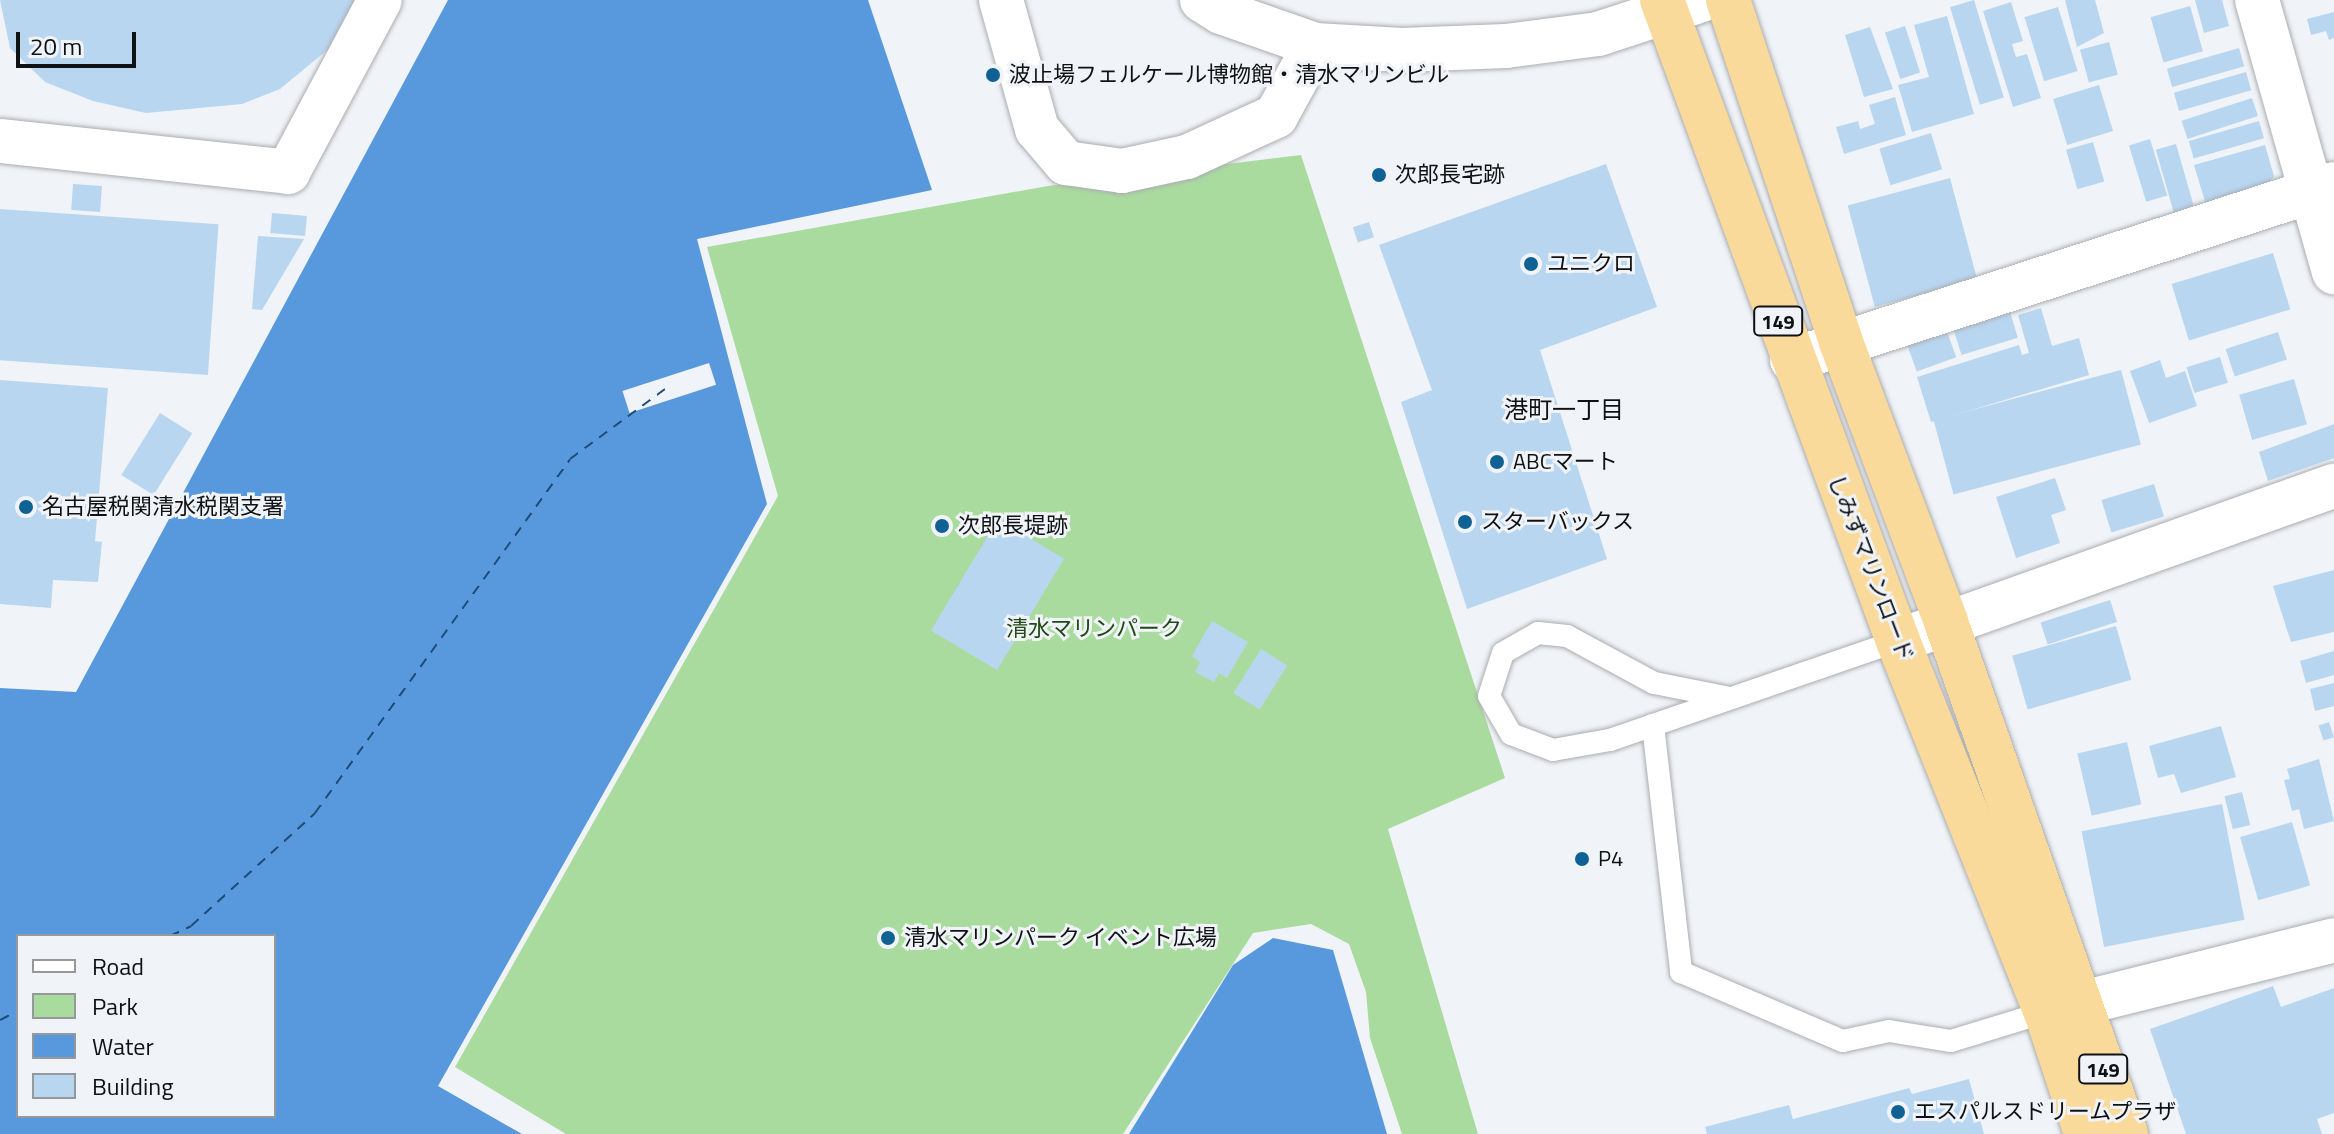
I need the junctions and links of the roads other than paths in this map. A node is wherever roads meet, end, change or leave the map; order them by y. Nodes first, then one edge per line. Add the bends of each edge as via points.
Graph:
1 (380, 0) edge
2 (1001, 0) edge
3 (1202, 0) edge
4 (1728, 0) edge
5 (2257, 0) edge
6 (1676, 3) edge
7 (1315, 45) junction
8 (0, 141) edge
9 (2323, 187) edge
10 (2334, 272) edge
11 (1841, 342) junction
12 (1792, 360) junction
13 (2334, 486) edge
14 (1946, 622) junction
15 (1898, 641) junction
16 (1725, 697) junction
17 (1653, 725) junction
18 (2334, 940) edge
19 (2063, 1008) junction
20 (2086, 1134) edge
21 (2126, 1134) edge

1 - 8 street via 288,172
2 - 7 street via 1037,129 1066,163 1122,171 1187,157 1276,116
3 - 7 street via 1221,12
4 - 11 highway, しみずマリンロード / 149
5 - 9 street
6 - 7 street via 1598,34 1506,46 1402,50
6 - 12 highway, しみずマリンロード / 149
9 - 10 street
9 - 11 street
11 - 12 street
11 - 14 highway, しみずマリンロード / 149
12 - 15 highway, しみずマリンロード / 149
13 - 14 street
14 - 15 street
14 - 19 highway, しみずマリンロード / 149
15 - 16 lane
15 - 19 highway, しみずマリンロード / 149
16 - 17 lane
16 - 17 lane via 1654,683 1567,636 1538,633 1503,653 1489,696 1511,734 1553,750 1610,740
17 - 19 lane via 1681,972 1843,1041 1889,1031 1951,1041
18 - 19 street
19 - 20 highway, しみずマリンロード / 149
19 - 21 highway, 149

